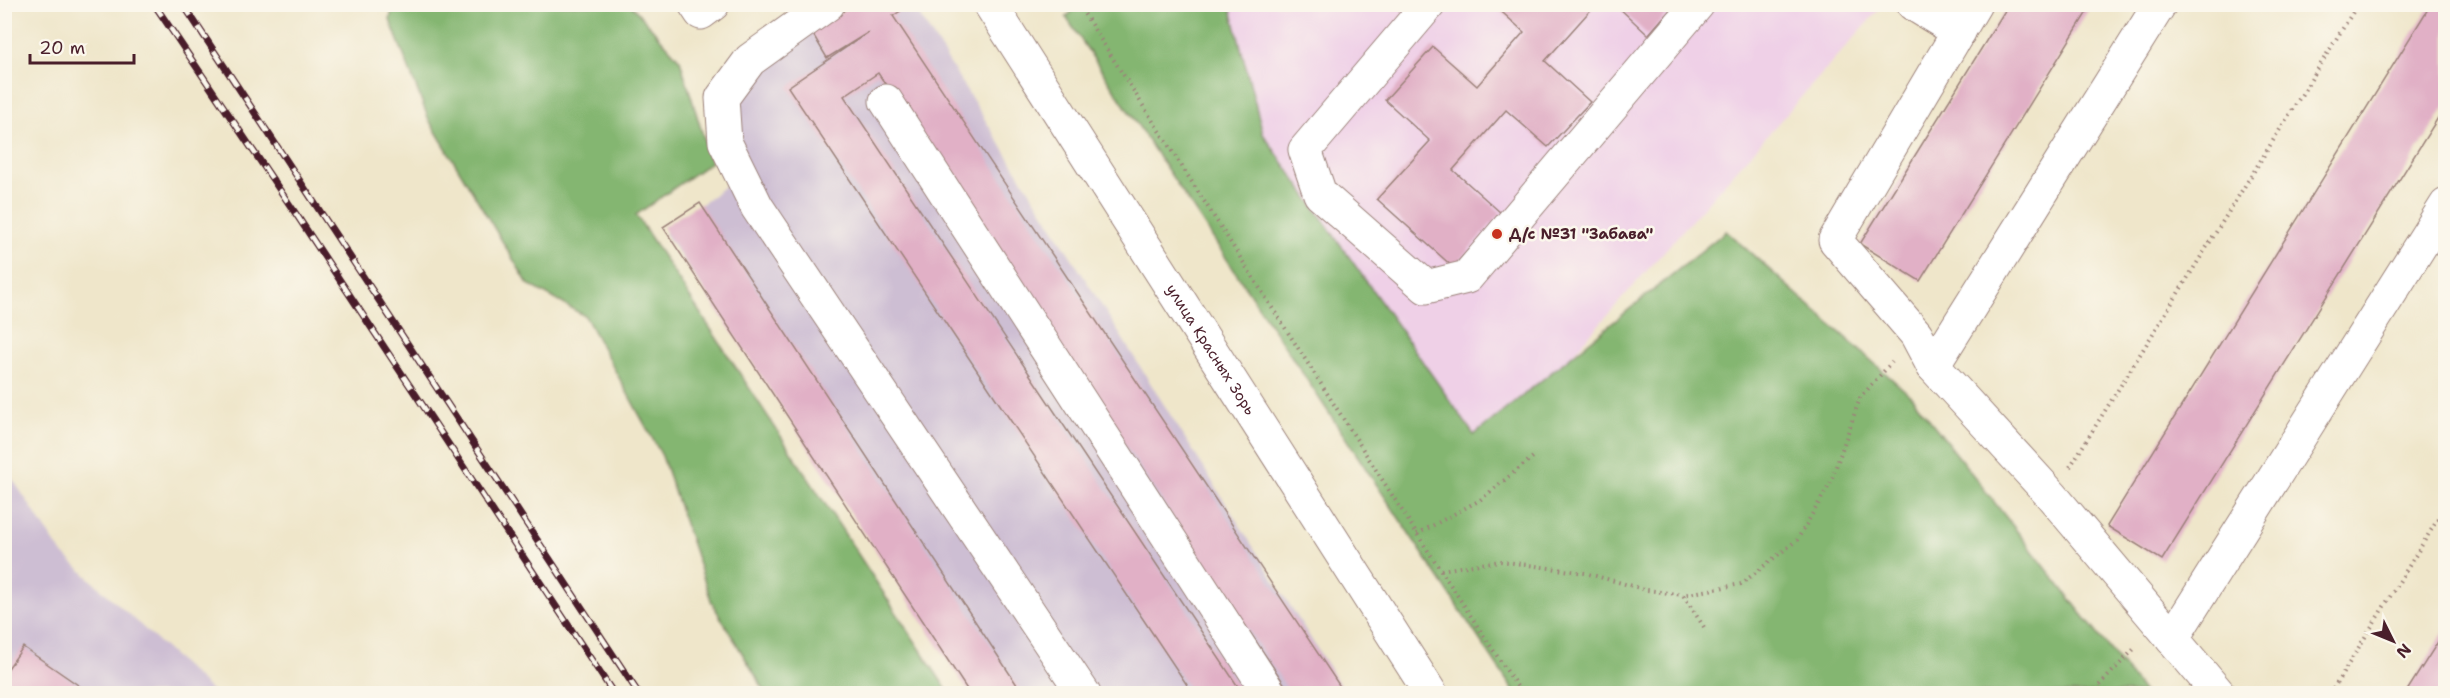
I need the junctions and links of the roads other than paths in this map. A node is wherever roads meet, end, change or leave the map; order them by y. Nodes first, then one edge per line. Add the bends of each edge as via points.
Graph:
1 (695, 4) edge
2 (713, 4) edge
3 (828, 4) edge
4 (1429, 4) edge
5 (1698, 4) edge
6 (1913, 4) edge
7 (2160, 4) edge
8 (1000, 8) edge
9 (1967, 18) edge
10 (886, 101) dead end
11 (2445, 205) edge
12 (1933, 366) junction
13 (2166, 631) junction
14 (1084, 693) edge
15 (1270, 693) edge
16 (1431, 693) edge
17 (2219, 693) edge

1 - 2 street via 701,13
3 - 14 street via 750,60 722,98 725,142 757,207
4 - 5 street via 1305,150 1320,194 1426,287 1467,277
6 - 9 street
7 - 12 street
8 - 16 street, улица Красных Зорь
9 - 12 street via 1835,240 1916,334
10 - 15 street
11 - 13 street
12 - 13 street via 2052,496
13 - 17 street

